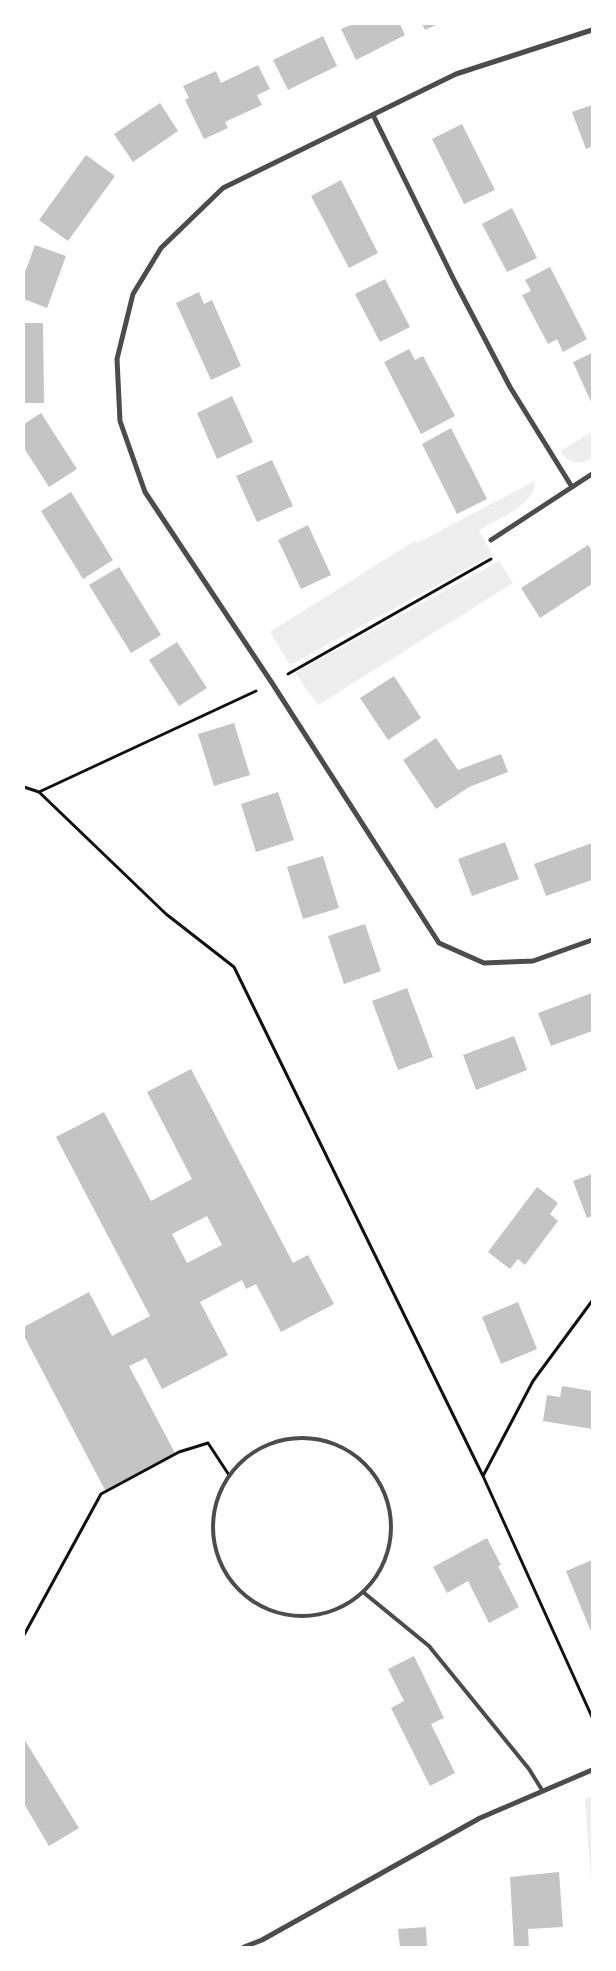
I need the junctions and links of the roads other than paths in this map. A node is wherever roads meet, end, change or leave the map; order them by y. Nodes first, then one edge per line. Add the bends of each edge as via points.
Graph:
1 (592, 30) edge
2 (373, 115) junction
3 (592, 474) edge
4 (572, 487) junction
5 (491, 540) dead end
6 (592, 940) edge
7 (363, 1592) junction
8 (592, 1770) edge
9 (542, 1790) junction
10 (244, 1947) edge

1 - 2 street via 456,74
2 - 4 street via 454,282 510,387
2 - 6 street via 223,188 161,248 134,294 117,359 120,421 145,492 439,943 484,963 533,961
3 - 4 street
4 - 5 street
7 - 7 lane via 332,1611 294,1616 258,1605 230,1581 221,1565 214,1538 214,1509 229,1475 240,1462 270,1443 287,1439 322,1440 354,1454 378,1480 386,1495 392,1529 384,1562
7 - 9 lane via 429,1646 529,1769
8 - 9 street
9 - 10 street via 480,1818

